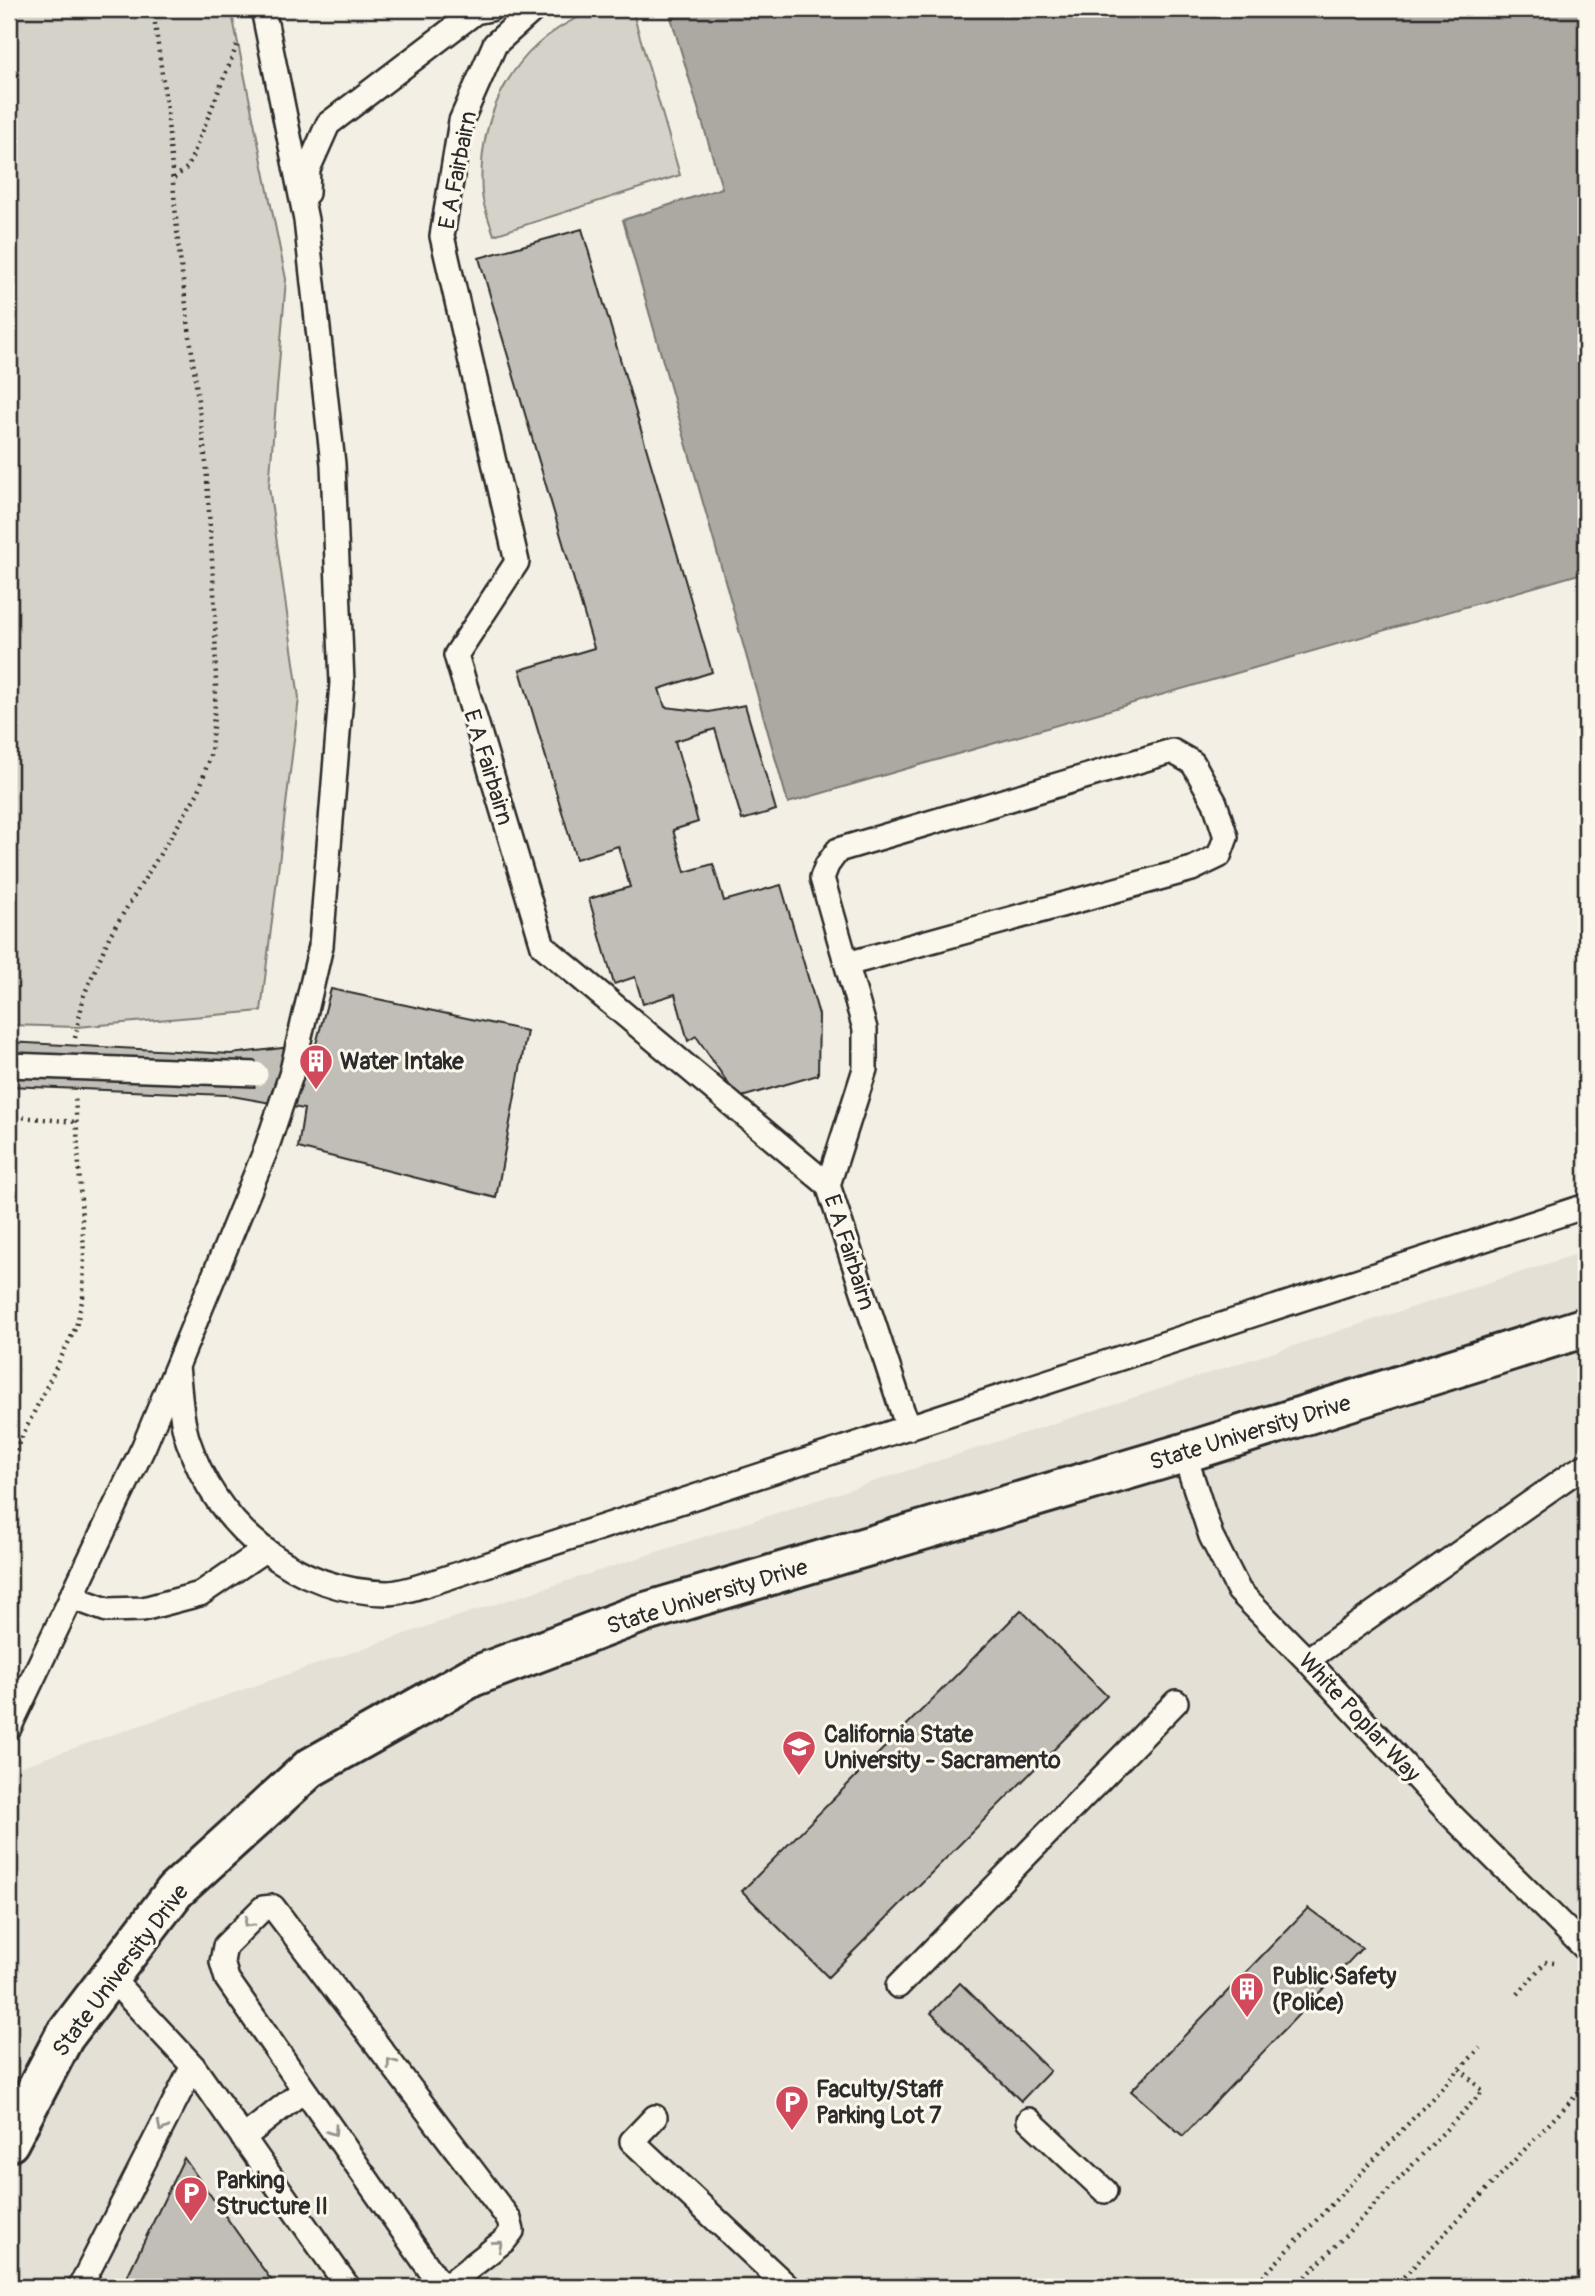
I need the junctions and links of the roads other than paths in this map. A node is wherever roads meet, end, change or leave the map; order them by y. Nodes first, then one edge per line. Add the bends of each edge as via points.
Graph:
1 (263, 9) edge
2 (490, 9) edge
3 (534, 9) edge
4 (306, 220) junction
5 (847, 964) junction
6 (9, 1065) edge
7 (291, 1075) junction
8 (828, 1185) junction
9 (1586, 1206) edge
10 (1586, 1327) edge
11 (177, 1367) junction
12 (908, 1427) junction
13 (1184, 1453) junction
14 (1586, 1466) edge
15 (263, 1551) junction
16 (71, 1597) junction
17 (1307, 1660) junction
18 (1176, 1702) dead end
19 (9, 1728) edge
20 (1586, 1949) edge
21 (110, 1977) junction
22 (898, 1986) dead end
23 (193, 2066) junction
24 (304, 2090) junction
25 (655, 2117) dead end
26 (1029, 2120) dead end
27 (243, 2138) junction
28 (9, 2142) edge
29 (1105, 2191) dead end
30 (80, 2287) edge
31 (348, 2287) edge
32 (444, 2287) edge
33 (788, 2287) edge

1 - 4 lane
2 - 4 lane via 475,12 328,124 309,169
3 - 8 lane, E A Fairbairn via 495,44 461,121 442,236 517,562 456,655 543,946
4 - 7 lane via 333,464 342,682 321,947
5 - 5 lane via 822,878 838,850 1172,751 1193,762 1216,803 1226,837 1219,856 1192,869
5 - 8 lane via 865,1029 865,1069
6 - 7 lane, bridge
7 - 11 lane via 265,1152
8 - 12 lane, E A Fairbairn
9 - 12 lane
10 - 13 street, State University Drive
11 - 15 lane via 187,1439 211,1491
11 - 16 lane
12 - 15 lane via 435,1582 389,1593 345,1588 302,1575
13 - 17 lane, White Poplar Way via 1211,1536 1239,1591
13 - 21 street, State University Drive via 639,1614 472,1677 310,1768 174,1891
14 - 17 lane
15 - 16 lane via 200,1594 143,1609 107,1610
16 - 19 lane
17 - 20 lane, White Poplar Way via 1448,1812
18 - 22 lane
21 - 23 lane
21 - 28 street, State University Drive via 64,2037
23 - 27 lane
23 -> 30 lane
24 - 27 lane
24 -> 32 lane
32 -> 24 lane via 505,2240 512,2231 509,2219 273,1907 263,1908 225,1946 222,1962 227,1979
25 - 33 lane via 632,2141
26 - 29 lane
27 - 31 lane

